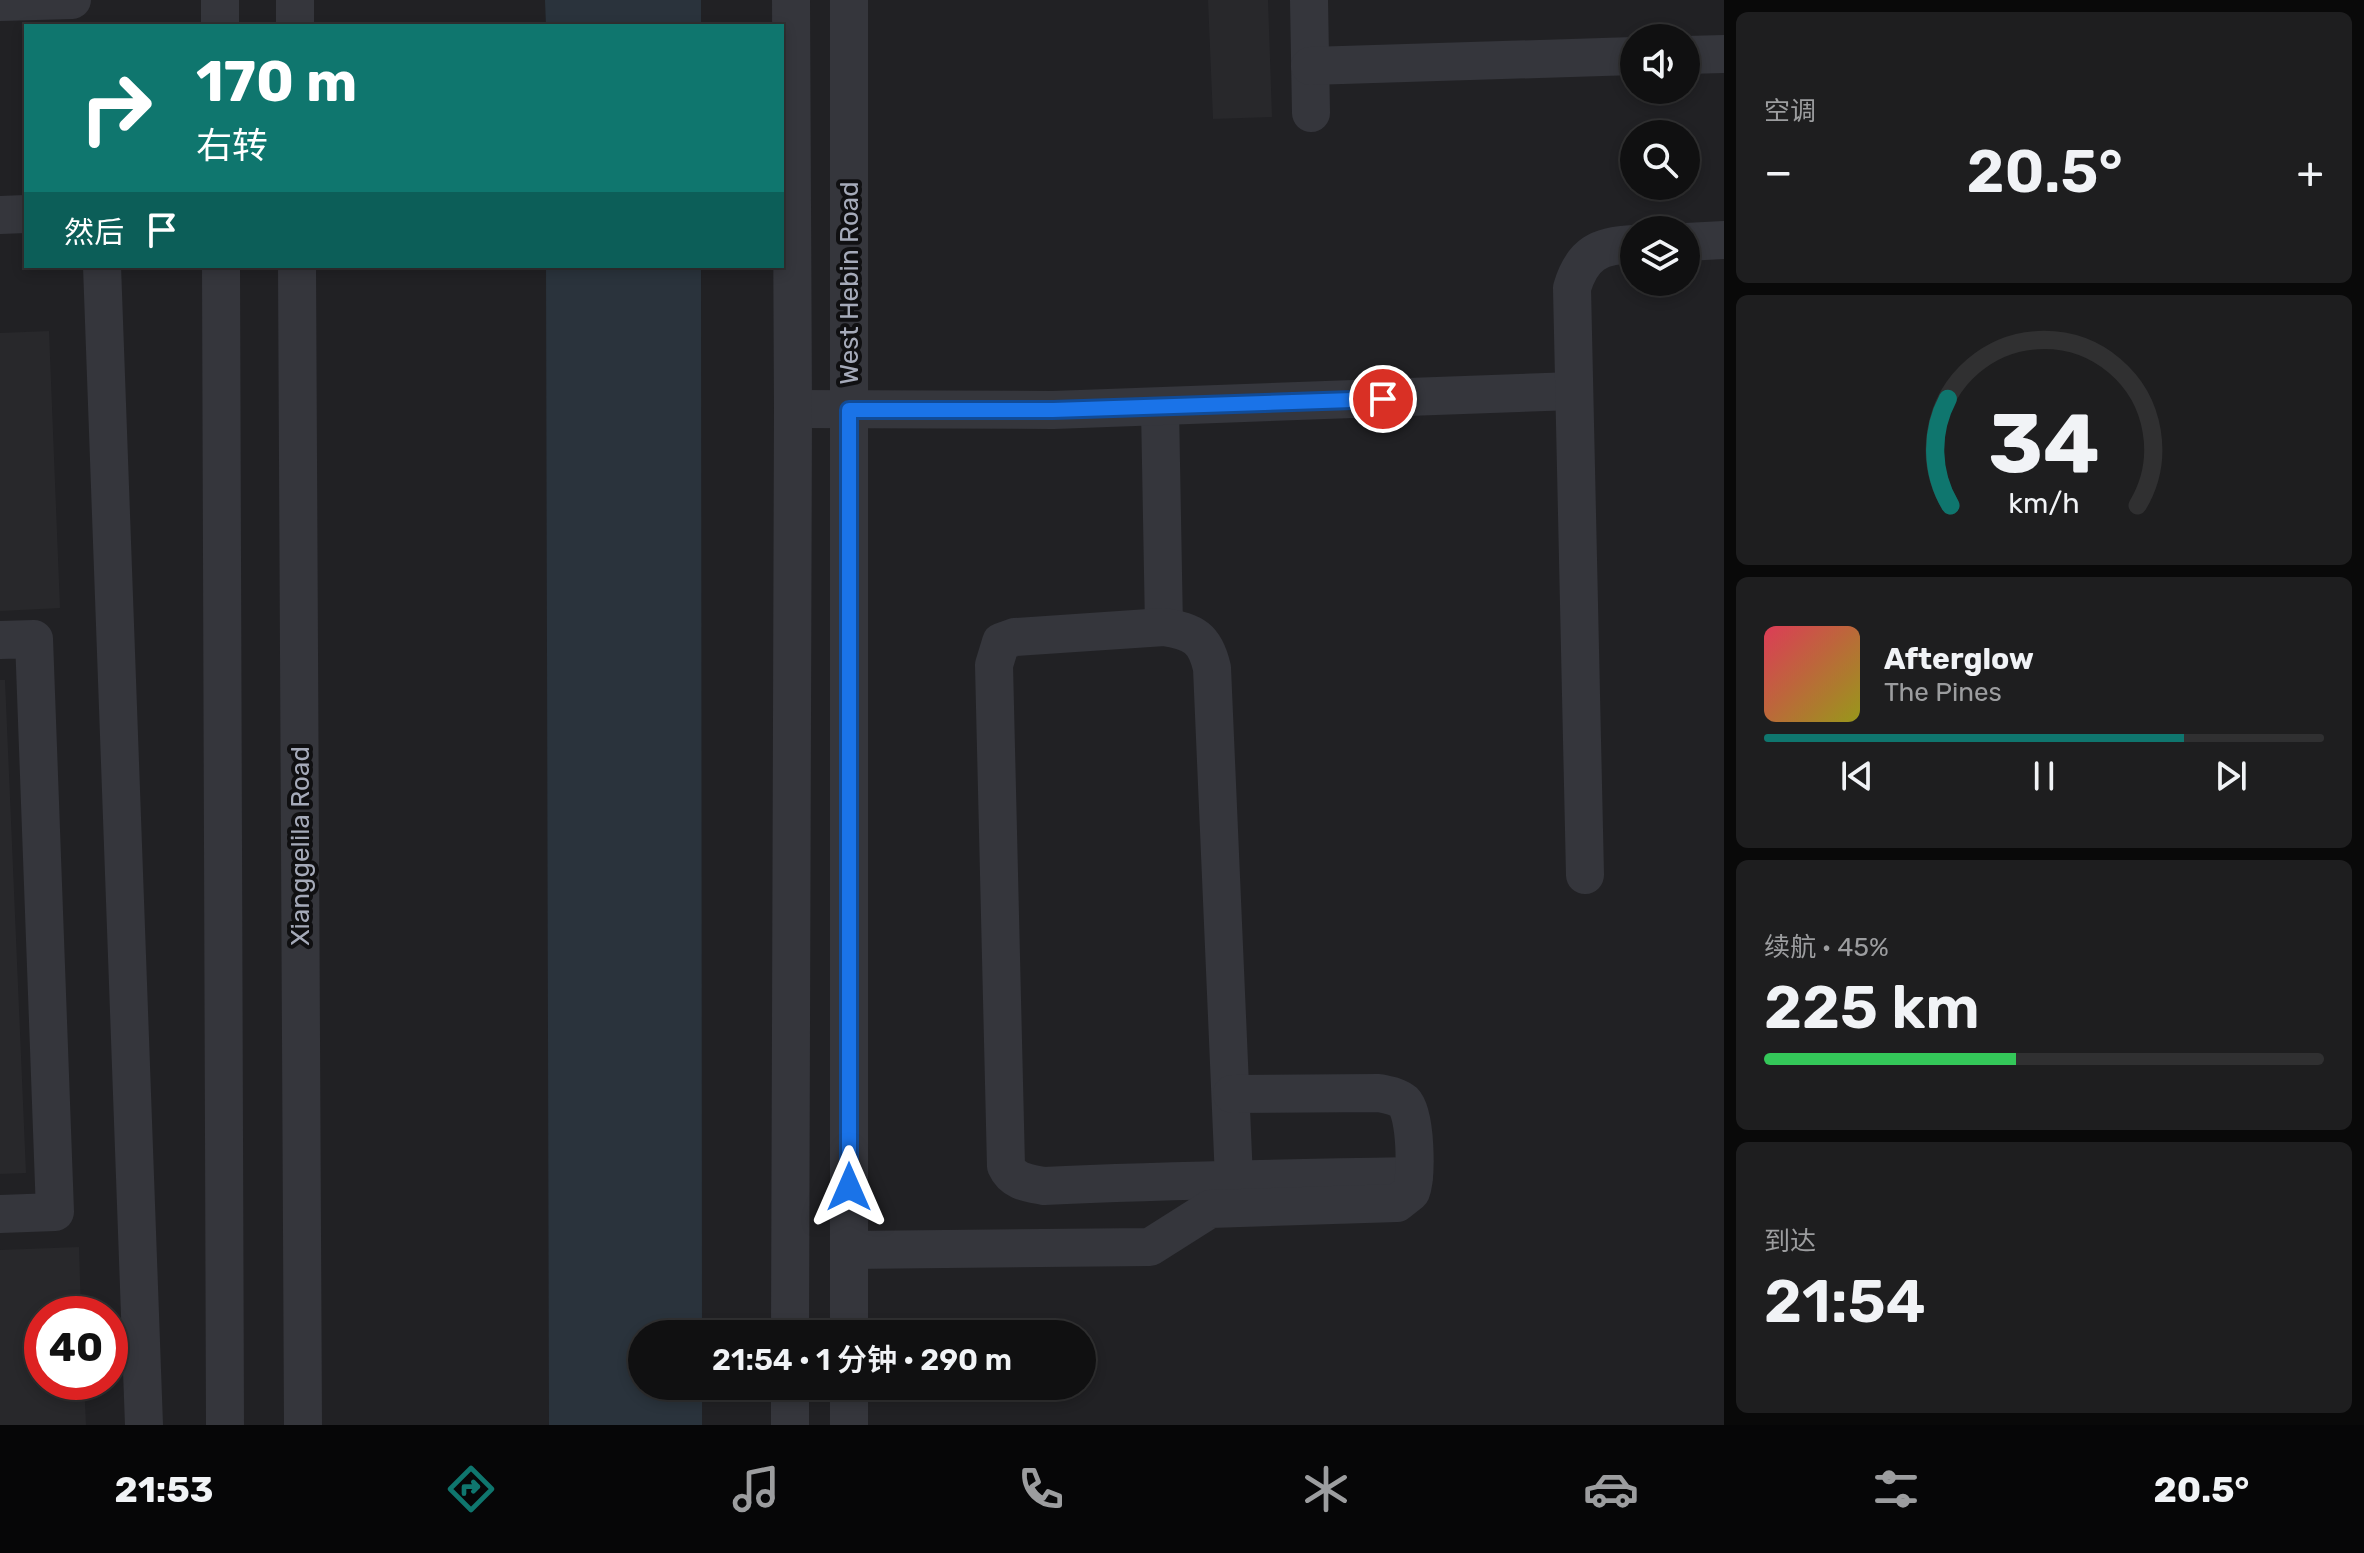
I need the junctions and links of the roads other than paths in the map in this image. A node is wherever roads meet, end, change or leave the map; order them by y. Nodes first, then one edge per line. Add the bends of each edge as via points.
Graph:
1 (72, 0) edge
2 (220, 0) edge
3 (295, 0) edge
4 (791, 0) edge
5 (849, 0) edge
6 (1309, 0) edge
7 (0, 2) edge
8 (220, 24) edge
9 (295, 24) edge
10 (1724, 54) edge
11 (1700, 55) edge
12 (1620, 56) edge
13 (1310, 66) junction
14 (1311, 113) dead end
15 (24, 214) edge
16 (0, 215) edge
17 (1724, 240) edge
18 (1700, 241) edge
19 (1620, 245) edge
20 (102, 268) edge
21 (221, 268) edge
22 (297, 268) edge
23 (1574, 391) junction
24 (1160, 408) junction
25 (793, 409) junction
26 (849, 410) junction
27 (1164, 627) junction
28 (0, 640) edge
29 (1585, 875) dead end
30 (1232, 1094) junction
31 (1414, 1176) junction
32 (1234, 1179) junction
33 (0, 1214) edge
34 (849, 1250) junction
35 (790, 1320) edge
36 (849, 1320) edge
37 (790, 1400) edge
38 (849, 1400) edge
39 (144, 1425) edge
40 (225, 1425) edge
41 (303, 1425) edge
42 (790, 1425) edge
43 (849, 1425) edge

1 - 7 street
2 - 8 street
3 - 9 street
4 - 25 street
5 - 26 street, West Hebin Road
6 - 13 street
10 - 11 street
12 - 13 street
13 - 14 street
15 - 16 street
17 - 18 street
19 - 23 street via 1592,254 1578,268 1572,288
20 - 39 street
21 - 40 street
22 - 41 street, Xianggelila Road
23 - 24 street
23 - 29 street
24 - 26 street
24 - 27 street
25 - 26 street
25 - 35 street
26 - 34 street, West Hebin Road
27 - 30 street via 1194,635 1208,651 1212,668
27 - 32 street via 1015,637 1001,642 996,654 1006,1166 1024,1183 1044,1186
28 - 33 street via 34,639 55,1212
30 - 31 street via 1394,1096 1412,1114
30 - 32 street
31 - 32 street
31 - 34 street via 1411,1192 1397,1203 1210,1209 1150,1247
34 - 36 street, West Hebin Road
37 - 42 street
38 - 43 street

